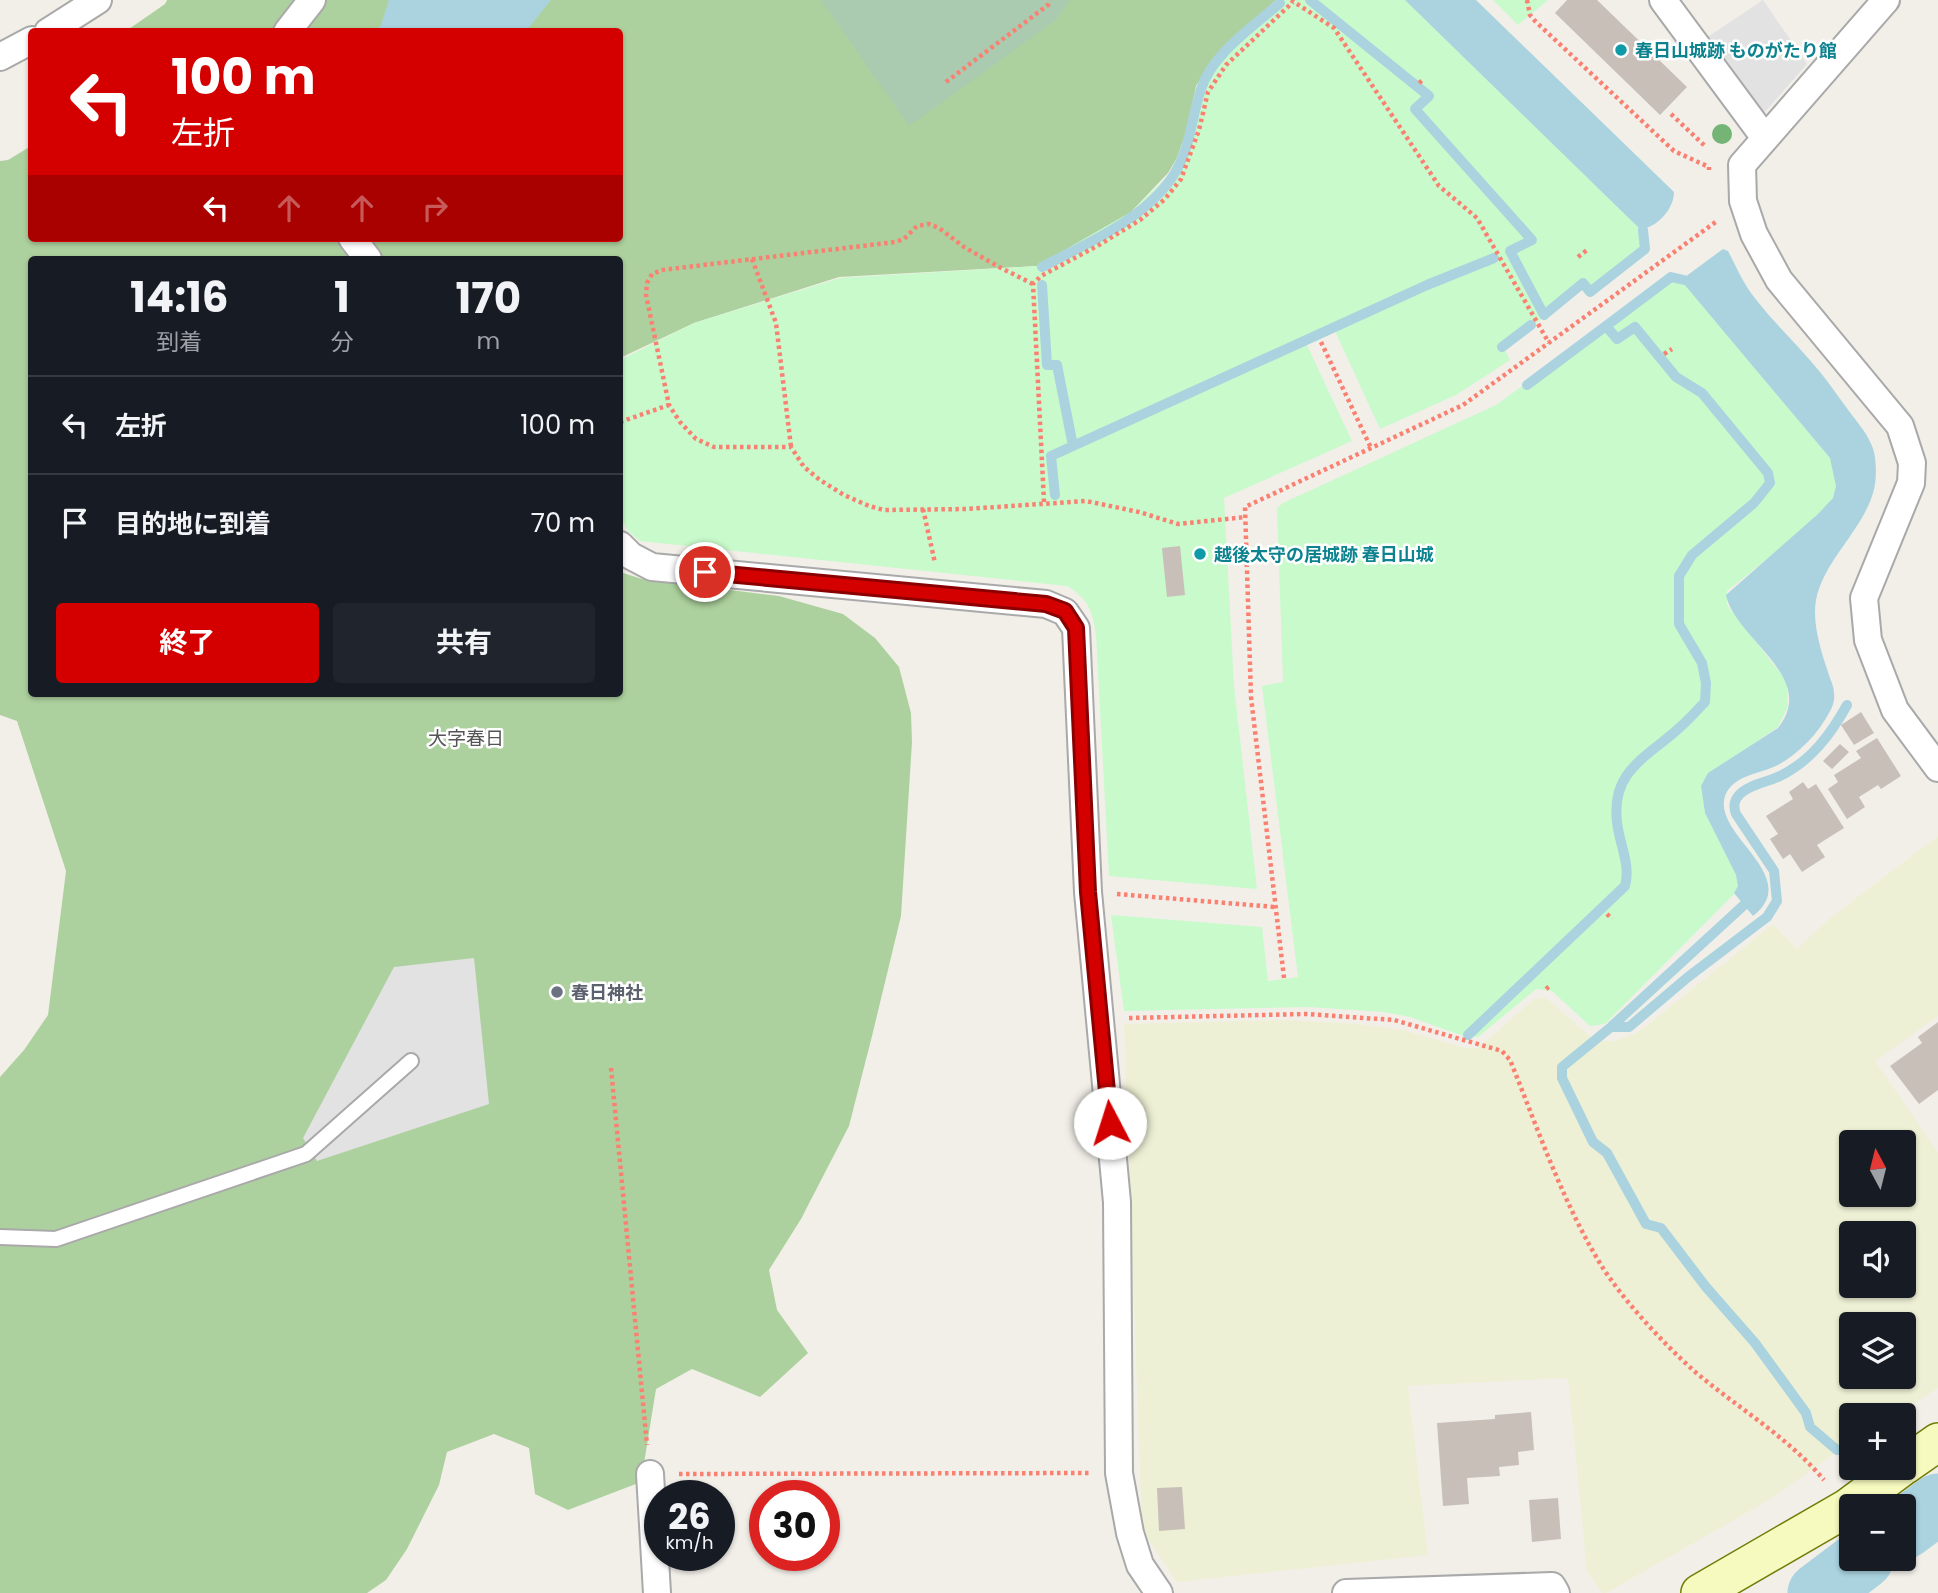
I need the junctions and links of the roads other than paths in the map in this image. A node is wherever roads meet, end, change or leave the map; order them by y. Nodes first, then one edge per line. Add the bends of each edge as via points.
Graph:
1 (97, 0) edge
2 (312, 0) edge
3 (1663, 0) edge
4 (1885, 0) edge
5 (54, 28) edge
6 (290, 28) edge
7 (28, 42) edge
8 (0, 57) edge
9 (1765, 138) junction
10 (355, 242) edge
11 (366, 256) edge
12 (623, 548) edge
13 (1938, 768) edge
14 (411, 1061) dead end
15 (0, 1237) edge
16 (1938, 1442) edge
17 (1916, 1458) edge
18 (650, 1474) road end
19 (1885, 1480) edge
20 (657, 1593) edge
21 (1159, 1593) edge
22 (1346, 1593) edge
23 (1556, 1593) edge
24 (1700, 1593) edge

1 - 5 street
2 - 6 street
3 - 9 street
4 - 9 street
7 - 8 street
9 - 13 street via 1742,165 1743,201 1755,234 1779,280 1899,426 1912,463 1911,483 1864,598 1868,640 1895,710
10 - 11 street
12 - 21 street via 652,567 1046,604 1065,611 1076,628 1088,892 1117,1202 1119,1473 1140,1564
14 - 15 lane via 306,1154 56,1239
16 - 17 main road
18 - 20 street
19 - 24 main road
22 - 23 street via 1552,1586

